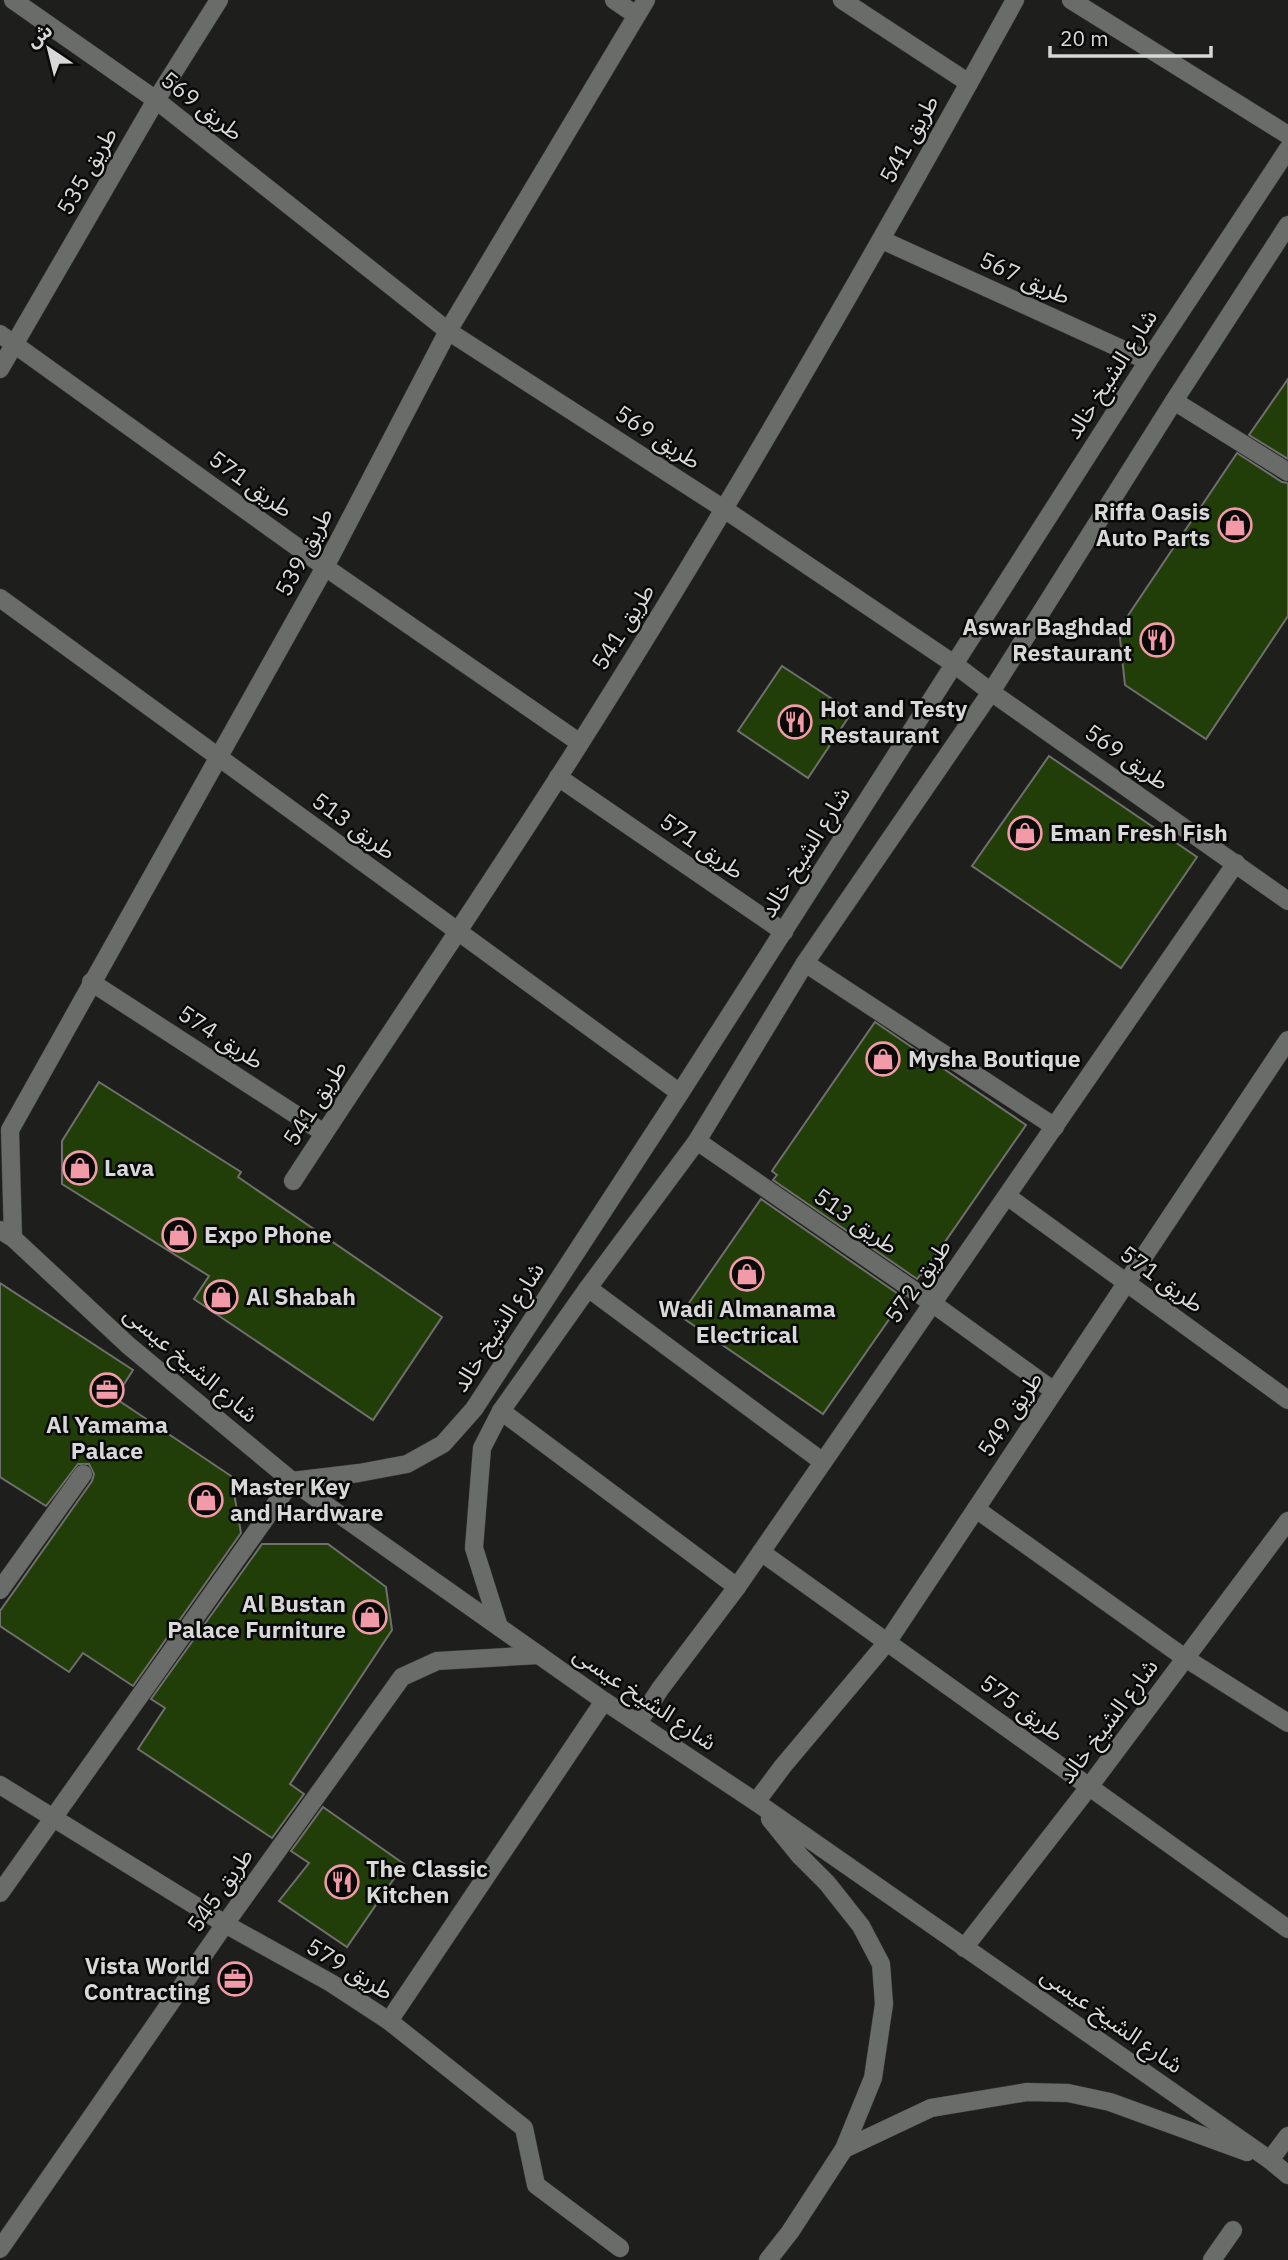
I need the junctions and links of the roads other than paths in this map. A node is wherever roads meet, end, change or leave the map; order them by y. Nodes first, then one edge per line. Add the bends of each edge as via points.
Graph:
1 (13, 0) edge
2 (219, 0) edge
3 (614, 0) edge
4 (842, 0) edge
5 (1015, 0) edge
6 (1071, 0) edge
7 (641, 8) edge
8 (969, 83) junction
9 (156, 100) junction
10 (1288, 135) edge
11 (1288, 149) edge
12 (1288, 225) edge
13 (881, 240) junction
14 (448, 331) junction
15 (7, 340) edge
16 (1148, 361) junction
17 (0, 369) edge
18 (1174, 401) junction
19 (1288, 472) edge
20 (724, 509) junction
21 (324, 567) junction
22 (0, 598) edge
23 (954, 664) junction
24 (991, 692) junction
25 (580, 743) junction
26 (218, 758) junction
27 (558, 777) junction
28 (1236, 863) junction
29 (1288, 901) edge
30 (457, 931) junction
31 (784, 932) junction
32 (806, 963) junction
33 (91, 982) junction
34 (1288, 1041) edge
35 (680, 1093) junction
36 (1055, 1127) junction
37 (5, 1131) edge
38 (324, 1133) junction
39 (697, 1141) junction
40 (293, 1181) dead end
41 (1007, 1196) junction
42 (6, 1234) edge
43 (1126, 1283) junction
44 (588, 1288) junction
45 (932, 1304) junction
46 (1054, 1391) junction
47 (1288, 1400) edge
48 (501, 1411) junction
49 (823, 1462) junction
50 (83, 1474) dead end
51 (292, 1481) junction
52 (976, 1509) junction
53 (1288, 1521) edge
54 (761, 1552) junction
55 (737, 1587) junction
56 (0, 1590) edge
57 (499, 1627) junction
58 (888, 1641) junction
59 (539, 1655) junction
60 (1185, 1658) junction
61 (604, 1701) junction
62 (638, 1723) junction
63 (1288, 1723) edge
64 (0, 1785) edge
65 (1089, 1787) junction
66 (757, 1802) junction
67 (52, 1818) junction
68 (0, 1893) edge
69 (225, 1924) junction
70 (1288, 1929) edge
71 (964, 1948) junction
72 (389, 2021) junction
73 (1288, 2136) edge
74 (844, 2149) junction
75 (1270, 2160) junction
76 (1288, 2175) edge
77 (1233, 2230) dead end
78 (620, 2248) dead end
79 (0, 2249) edge
80 (768, 2260) edge
81 (1212, 2260) edge

1 - 9 street, طريق 569
2 - 9 street, طريق 535
3 - 7 street
4 - 8 street, طريق 541
5 - 8 street, طريق 541
6 - 10 street
7 - 14 street, طريق 539
8 - 13 street, طريق 541
9 - 14 street, طريق 569
9 - 15 street, طريق 535
11 - 16 street, شارع الشيخ خالد
12 - 18 street
13 - 16 street, طريق 567
13 - 20 street, طريق 541
14 - 20 street, طريق 569
14 - 21 street, طريق 539
15 - 17 street, طريق 535
15 - 21 street, طريق 571
16 - 23 street, شارع الشيخ خالد
18 - 19 street
18 - 24 street
20 - 23 street, طريق 569
20 - 25 street, طريق 541
21 - 25 street, طريق 571
21 - 26 street, طريق 539
22 - 26 street, طريق 513
23 - 24 street, طريق 569
23 - 31 street, شارع الشيخ خالد
24 - 28 street, طريق 569
24 - 32 street
25 - 27 street, طريق 541
26 - 30 street, طريق 513
26 - 33 street, طريق 539
27 - 30 street, طريق 541
27 - 31 street, طريق 571
28 - 29 street, طريق 569
28 - 36 street, طريق 572
30 - 35 street, طريق 513
30 - 38 street, طريق 541
31 - 35 street, شارع الشيخ خالد
32 - 36 street
32 - 39 street
33 - 37 street, طريق 539
33 - 38 street, طريق 574
34 - 43 street, طريق 549
35 - 51 street, شارع الشيخ خالد via 474,1409 443,1444 407,1464
36 - 41 street, طريق 572
37 - 42 street, طريق 539
38 - 40 street, طريق 541
39 - 44 street
39 - 45 street, طريق 513
41 - 43 street, طريق 571
41 - 45 street, طريق 572
42 - 51 street, شارع الشيخ عيسى via 129,1346
43 - 46 street, طريق 549
43 - 47 street, طريق 571
44 - 48 street
44 - 49 street
45 - 46 street, طريق 513
45 - 49 street, طريق 572
46 - 52 street, طريق 549
48 - 55 street
48 - 57 street via 482,1448 474,1548
49 - 54 street, طريق 572
50 - 56 street
51 - 57 street, شارع الشيخ عيسى
51 - 67 street
52 - 58 street, طريق 549
52 - 60 street
53 - 60 street, شارع الشيخ خالد
54 - 55 street, طريق 572
54 - 58 street, طريق 575
55 - 62 street, طريق 572
57 - 59 street, شارع الشيخ عيسى
58 - 65 street, طريق 575
58 - 66 street, طريق 549
59 - 61 street, شارع الشيخ عيسى
59 - 69 street, طريق 545 via 437,1661 402,1677
60 - 63 street
60 - 65 street, شارع الشيخ خالد
61 - 62 street, شارع الشيخ عيسى
61 - 72 street
62 - 66 street, شارع الشيخ عيسى
64 - 67 street, طريق 579
65 - 70 street, طريق 575
65 - 71 street, شارع الشيخ خالد
66 - 71 street, شارع الشيخ عيسى
66 - 74 street via 861,1926 881,1964 884,2004 873,2078
67 - 68 street
67 - 69 street, طريق 579
69 - 72 street, طريق 579
69 - 79 street, طريق 545
71 - 75 street, شارع الشيخ عيسى
72 - 78 street, طريق 579 via 524,2129 537,2185
73 - 75 street
74 - 75 street via 931,2108 1027,2092 1068,2093 1110,2102
74 - 80 street
75 - 76 street, شارع الشيخ عيسى
77 - 81 street

